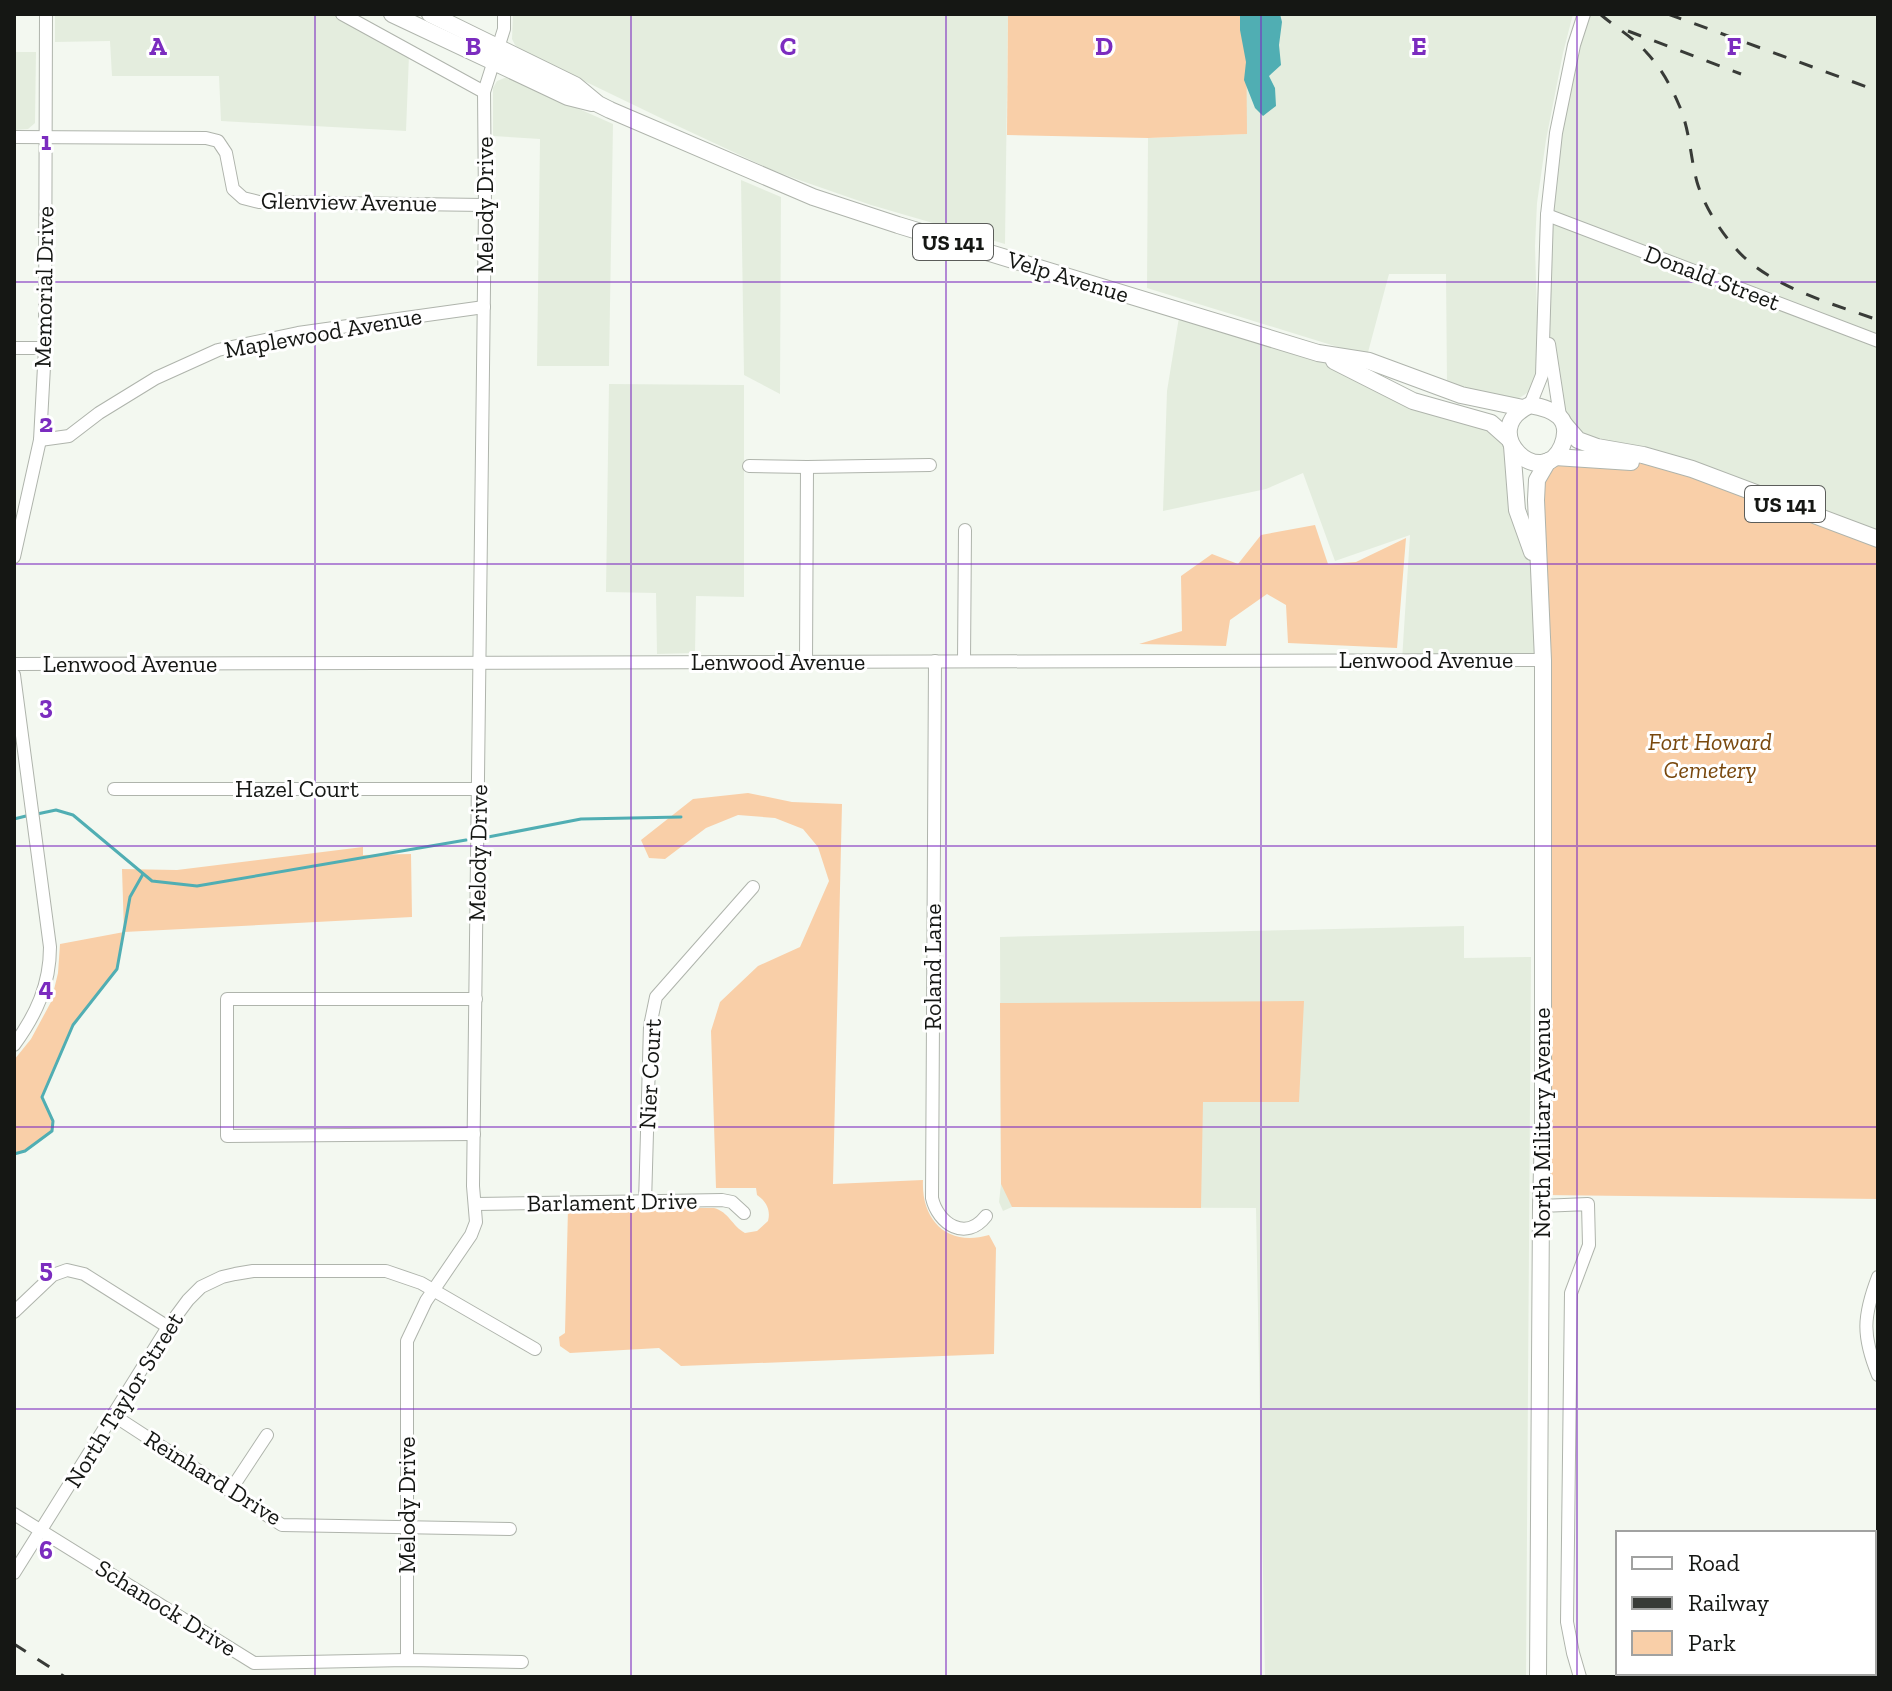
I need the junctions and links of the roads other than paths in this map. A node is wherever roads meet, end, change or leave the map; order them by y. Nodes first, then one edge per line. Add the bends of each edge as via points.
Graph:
1 (46, 14) edge
2 (342, 14) edge
3 (392, 14) edge
4 (430, 14) edge
5 (504, 14) edge
6 (1584, 14) edge
7 (496, 56) junction
8 (484, 92) junction
9 (14, 137) edge
10 (46, 137) junction
11 (485, 205) junction
12 (1547, 215) junction
13 (484, 307) junction
14 (1545, 316) junction
15 (1878, 341) edge
16 (14, 348) edge
17 (45, 348) junction
18 (1318, 353) junction
19 (1527, 406) junction
20 (1562, 421) junction
21 (40, 440) junction
22 (1511, 443) junction
23 (1551, 459) junction
24 (930, 465) dead end
25 (749, 466) dead end
26 (807, 467) junction
27 (1692, 469) junction
28 (965, 530) dead end
29 (1878, 539) edge
30 (14, 557) edge
31 (1538, 569) junction
32 (1543, 660) junction
33 (935, 661) junction
34 (964, 661) junction
35 (806, 662) junction
36 (481, 663) junction
37 (14, 664) edge
38 (14, 675) edge
39 (114, 789) dead end
40 (479, 789) junction
41 (753, 887) dead end
42 (476, 999) junction
43 (14, 1045) edge
44 (474, 1134) junction
45 (645, 1203) junction
46 (475, 1204) junction
47 (1541, 1206) junction
48 (744, 1213) dead end
49 (986, 1216) dead end
50 (1878, 1277) edge
51 (434, 1291) junction
52 (14, 1312) edge
53 (168, 1327) junction
54 (535, 1349) dead end
55 (1878, 1375) edge
56 (113, 1415) junction
57 (267, 1435) dead end
58 (230, 1491) junction
59 (14, 1514) edge
60 (407, 1527) junction
61 (510, 1529) dead end
62 (41, 1531) junction
63 (14, 1573) edge
64 (407, 1660) junction
65 (474, 1662) junction
66 (522, 1662) dead end
67 (473, 1677) edge
68 (1538, 1677) edge
69 (1580, 1677) edge

1 - 10 street, Memorial Drive
2 - 8 street
3 - 7 main road, Velp Avenue / US 141
4 - 7 main road, Velp Avenue / US 141
5 - 7 street, Melody Drive
6 - 12 street via 1556,133
7 - 8 street, Melody Drive
7 - 18 main road, Velp Avenue / US 141 via 575,85 598,104 652,130 813,197
8 - 11 street, Melody Drive
9 - 10 street, Glenview Avenue
10 - 11 street, Glenview Avenue via 218,141 226,153 233,189 259,202
10 - 17 street, Memorial Drive
11 - 13 street, Melody Drive
12 - 14 street
12 - 15 street, Donald Street
13 - 21 street, Maplewood Avenue via 298,333 218,350 156,378 69,436
13 - 36 street, Melody Drive
14 - 19 street via 1542,375
14 - 20 street
16 - 17 street
17 - 21 street, Memorial Drive
18 - 19 main road, Velp Avenue / US 141 via 1369,361 1461,395
18 - 22 main road, Velp Avenue / US 141 via 1413,401 1491,423
19 - 20 main road via 1546,407
19 - 22 main road via 1510,426
20 - 23 main road via 1563,443
20 - 27 main road, US 141 via 1578,440
21 - 30 street, Memorial Drive
22 - 23 main road via 1526,460
22 - 31 main road, North Military Avenue via 1517,510
23 - 27 main road, US 141
23 - 31 main road, North Military Avenue via 1537,480
24 - 26 street
25 - 26 street
26 - 35 street
27 - 29 main road, US 141
28 - 34 street
31 - 32 main road, North Military Avenue
32 - 34 street, Lenwood Avenue
32 - 47 main road, North Military Avenue
33 - 34 street, Lenwood Avenue
33 - 35 street, Lenwood Avenue
33 - 49 street, Roland Lane via 932,1198 942,1221 957,1228 969,1228
35 - 36 street, Lenwood Avenue
36 - 37 street, Lenwood Avenue
36 - 40 street, Melody Drive
38 - 43 street via 50,934 44,991
39 - 40 street, Hazel Court
40 - 42 street, Melody Drive
41 - 45 street, Nier Court via 656,997 650,1026
42 - 44 street, Melody Drive
42 - 44 street via 227,999 227,1136
44 - 46 street, Melody Drive
45 - 46 street, Barlament Drive
45 - 48 street, Barlament Drive via 726,1200
46 - 51 street, Melody Drive via 471,1235
47 - 68 main road, North Military Avenue
47 - 69 street via 1588,1204 1589,1245 1571,1293 1567,1622
50 - 55 street via 1866,1320 1867,1344
51 - 53 street, North Taylor Street via 386,1271 253,1271 201,1287
51 - 54 street, North Taylor Street
51 - 60 street, Melody Drive via 407,1341
52 - 53 street via 53,1275 67,1270 84,1274
53 - 56 street, North Taylor Street
56 - 58 street, Reinhard Drive
56 - 62 street, North Taylor Street
57 - 58 street
58 - 60 street, Reinhard Drive via 282,1525
59 - 62 street, Schanock Drive
60 - 61 street, Reinhard Drive
60 - 64 street, Melody Drive
62 - 63 street, North Taylor Street
62 - 64 street, Schanock Drive via 254,1663
64 - 65 street, Schanock Drive
65 - 66 street, Schanock Drive
65 - 67 street

